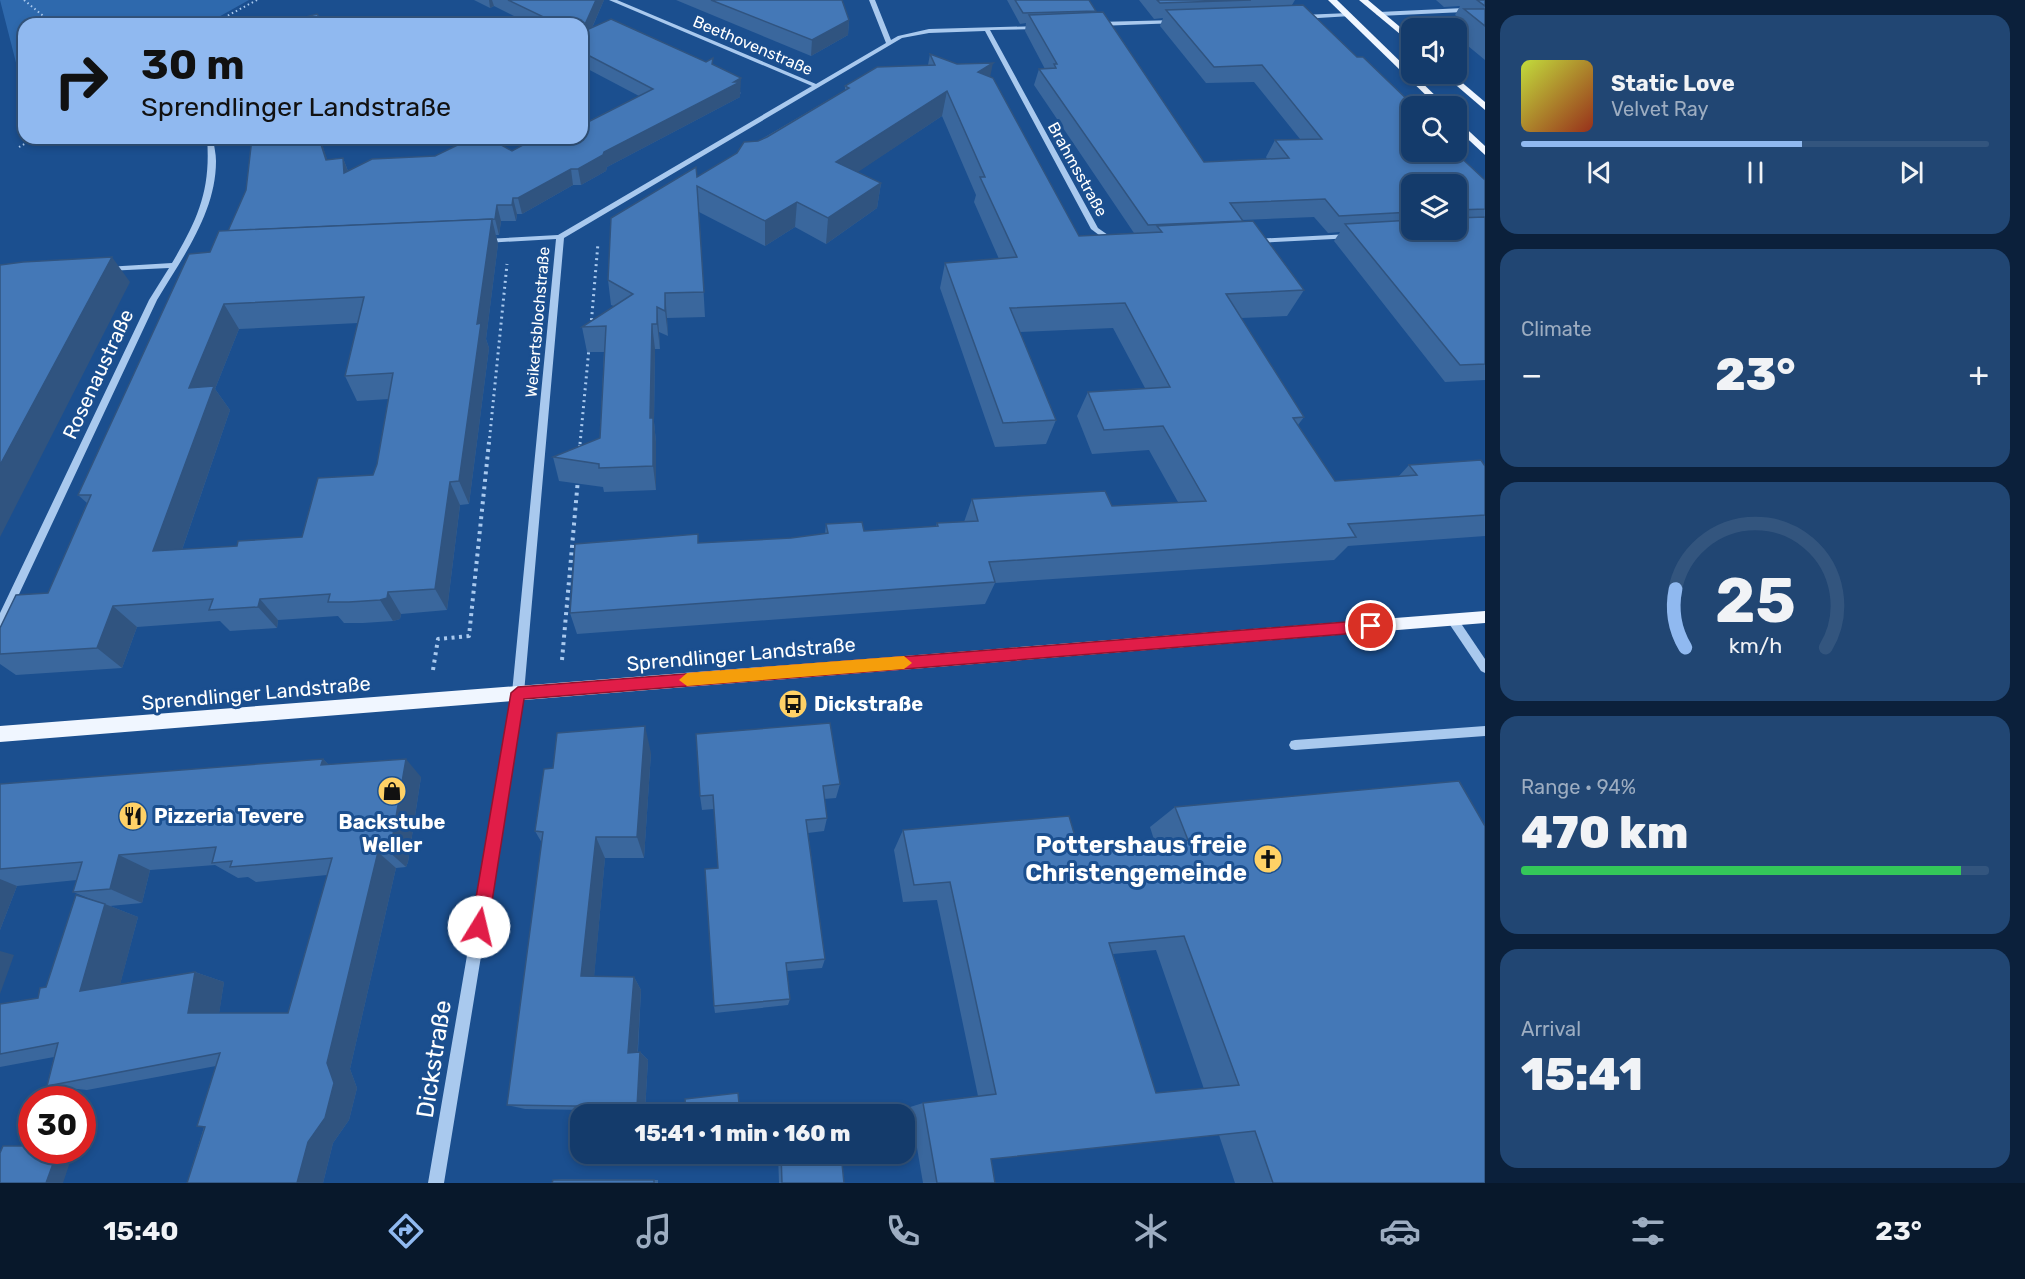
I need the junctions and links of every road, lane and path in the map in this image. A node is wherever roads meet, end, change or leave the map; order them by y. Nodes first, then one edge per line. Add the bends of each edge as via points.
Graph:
1 (24, 0) edge
2 (257, 0) edge
3 (612, 0) edge
4 (872, 0) edge
5 (1332, 0) edge
6 (1363, 0) edge
7 (1350, 4) edge
8 (1485, 9) edge
9 (1379, 14) junction
10 (1349, 15) junction
11 (46, 18) edge
12 (223, 18) edge
13 (1290, 18) edge
14 (1185, 21) edge
15 (1091, 25) edge
16 (1044, 26) edge
17 (986, 28) junction
18 (1401, 33) edge
19 (889, 42) junction
20 (1459, 84) edge
21 (817, 86) junction
22 (1432, 96) edge
23 (1483, 103) edge
24 (1467, 133) edge
25 (24, 144) edge
26 (211, 144) edge
27 (19, 147) dead end
28 (1485, 152) edge
29 (1354, 236) edge
30 (560, 237) junction
31 (598, 237) dead end
32 (510, 240) junction
33 (478, 241) edge
34 (1248, 242) edge
35 (1121, 244) edge
36 (182, 254) junction
37 (194, 254) edge
38 (175, 265) junction
39 (100, 269) edge
40 (590, 333) edge
41 (589, 345) edge
42 (580, 452) edge
43 (578, 476) edge
44 (1485, 617) edge
45 (1452, 619) junction
46 (0, 624) edge
47 (1485, 668) edge
48 (560, 690) junction
49 (518, 693) junction
50 (428, 700) junction
51 (1485, 731) edge
52 (0, 734) edge
53 (1295, 745) dead end
54 (436, 1183) edge

1 - 11 path
2 - 12 path
3 - 21 street, Beethovenstraße
4 - 19 street
5 - 10 main road
6 - 9 main road
7 - 9 main road
8 - 9 street
9 - 18 main road
10 - 13 street
10 - 22 main road
14 - 15 street
16 - 17 street, Weikertsblochstraße
17 - 19 street, Weikertsblochstraße via 917,32
17 - 35 street, Brahmsstraße via 1095,229
19 - 21 street, Weikertsblochstraße
20 - 23 main road
21 - 30 street, Weikertsblochstraße
24 - 28 main road
25 - 27 path
26 - 36 street, Rosenaustraße via 210,190
29 - 34 street
30 - 32 street
30 - 49 street, Weikertsblochstraße
31 - 40 path
32 - 33 street
32 - 50 path via 469,636 438,639
36 - 37 street
36 - 38 street, Rosenaustraße
38 - 39 street
38 - 46 street, Rosenaustraße via 153,300
41 - 42 path
43 - 48 path
44 - 45 main road, Sprendlinger Landstraße
45 - 47 street
45 - 48 main road, Sprendlinger Landstraße
48 - 49 main road, Sprendlinger Landstraße
49 - 50 main road, Sprendlinger Landstraße
49 - 54 street, Dickstraße
50 - 52 main road, Sprendlinger Landstraße
51 - 53 street

